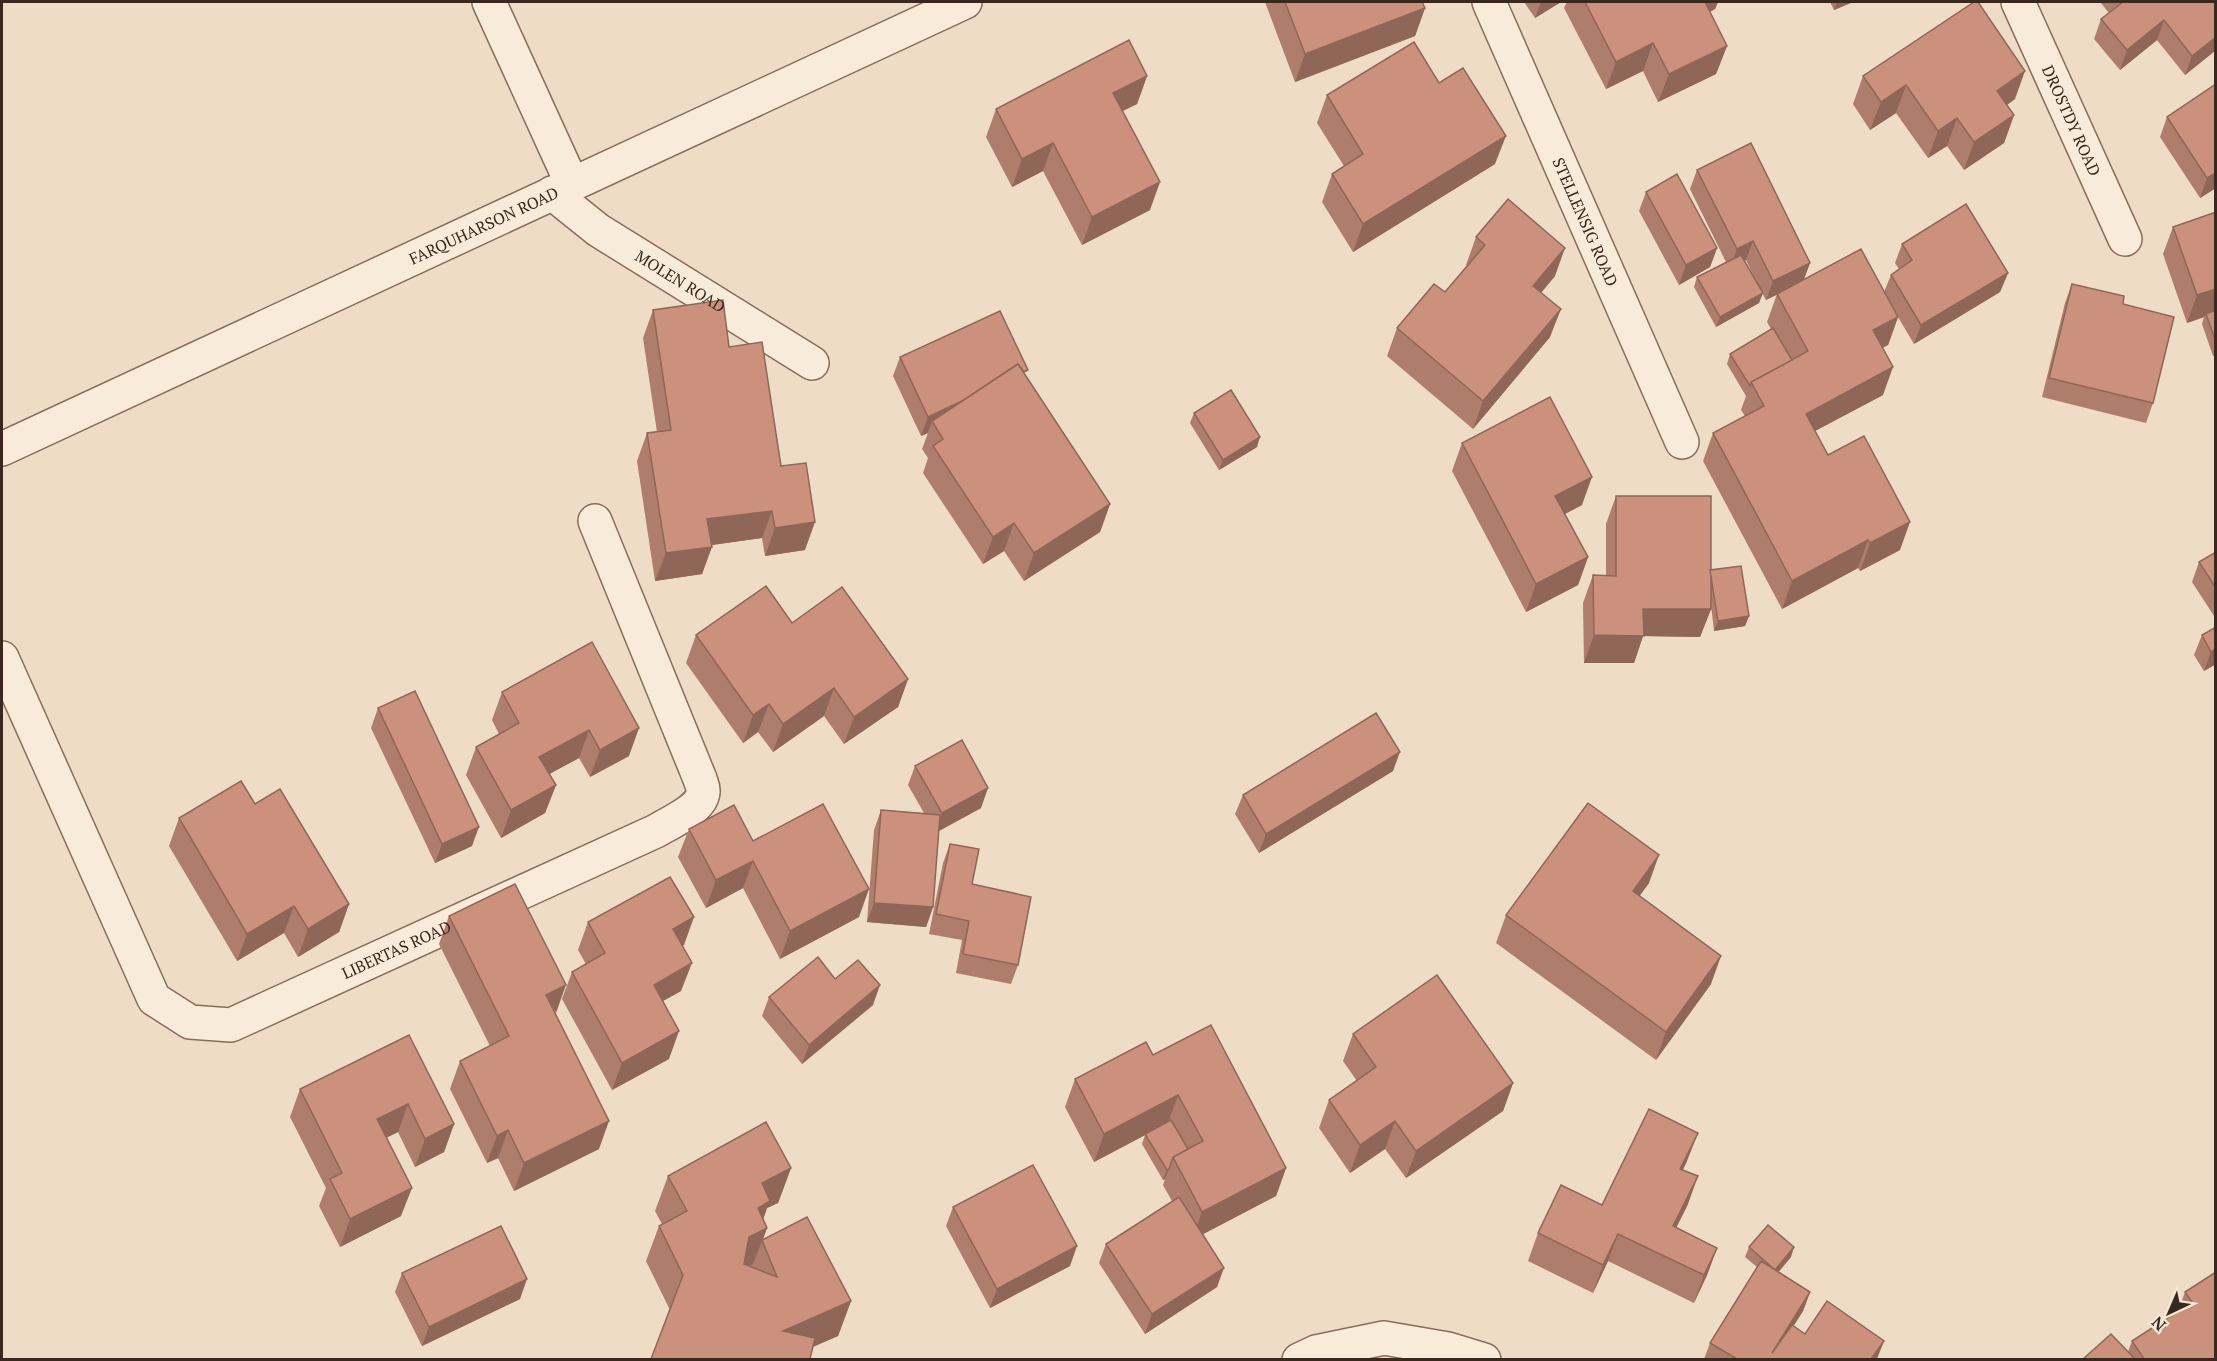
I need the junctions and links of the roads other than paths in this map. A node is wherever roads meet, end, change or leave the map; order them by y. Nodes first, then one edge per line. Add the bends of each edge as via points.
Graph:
1 (489, 2) edge
2 (965, 2) edge
3 (1489, 2) edge
4 (2018, 2) edge
5 (562, 189) junction
6 (2125, 239) dead end
7 (812, 363) dead end
8 (1682, 442) dead end
9 (2, 449) edge
10 (595, 521) dead end
11 (2, 658) edge
12 (1299, 1359) edge
13 (1484, 1359) edge

1 - 5 street
2 - 5 street, FARQUHARSON ROAD
3 - 8 street, STELLENSIG ROAD
4 - 6 street, DROSTDY ROAD
5 - 7 street, MOLEN ROAD via 598,230
5 - 9 street, FARQUHARSON ROAD
10 - 11 street, LIBERTAS ROAD via 700,779 704,792 700,802 656,831 231,1025 190,1022 154,999
12 - 13 street via 1384,1338

